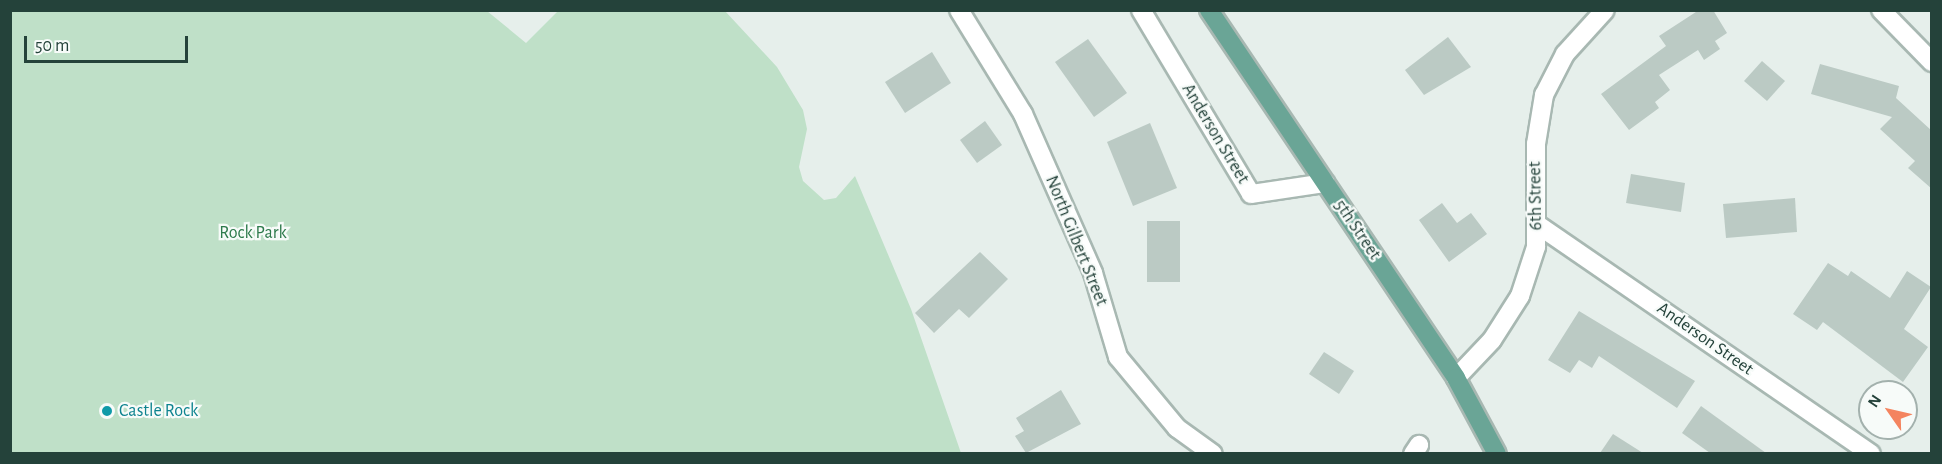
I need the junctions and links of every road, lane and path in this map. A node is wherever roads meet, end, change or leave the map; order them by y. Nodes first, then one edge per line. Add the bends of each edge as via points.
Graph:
1 (959, 10) edge
2 (1142, 10) edge
3 (1209, 10) edge
4 (1605, 10) edge
5 (1881, 10) edge
6 (1932, 62) edge
7 (1325, 183) junction
8 (1538, 225) junction
9 (1456, 378) junction
10 (1213, 453) edge
11 (1497, 453) edge
12 (1871, 453) edge

1 - 10 street, North Gilbert Street via 1023,114 1093,273 1118,357 1177,428
2 - 7 street, Anderson Street via 1251,194
3 - 7 main road, 5th Street
4 - 8 street, 6th Street via 1565,54 1544,95 1536,144
5 - 6 street
7 - 9 main road, 5th Street
8 - 9 street, 6th Street via 1531,268 1520,296 1492,340
8 - 12 street, Anderson Street
9 - 11 main road, 5th Street

